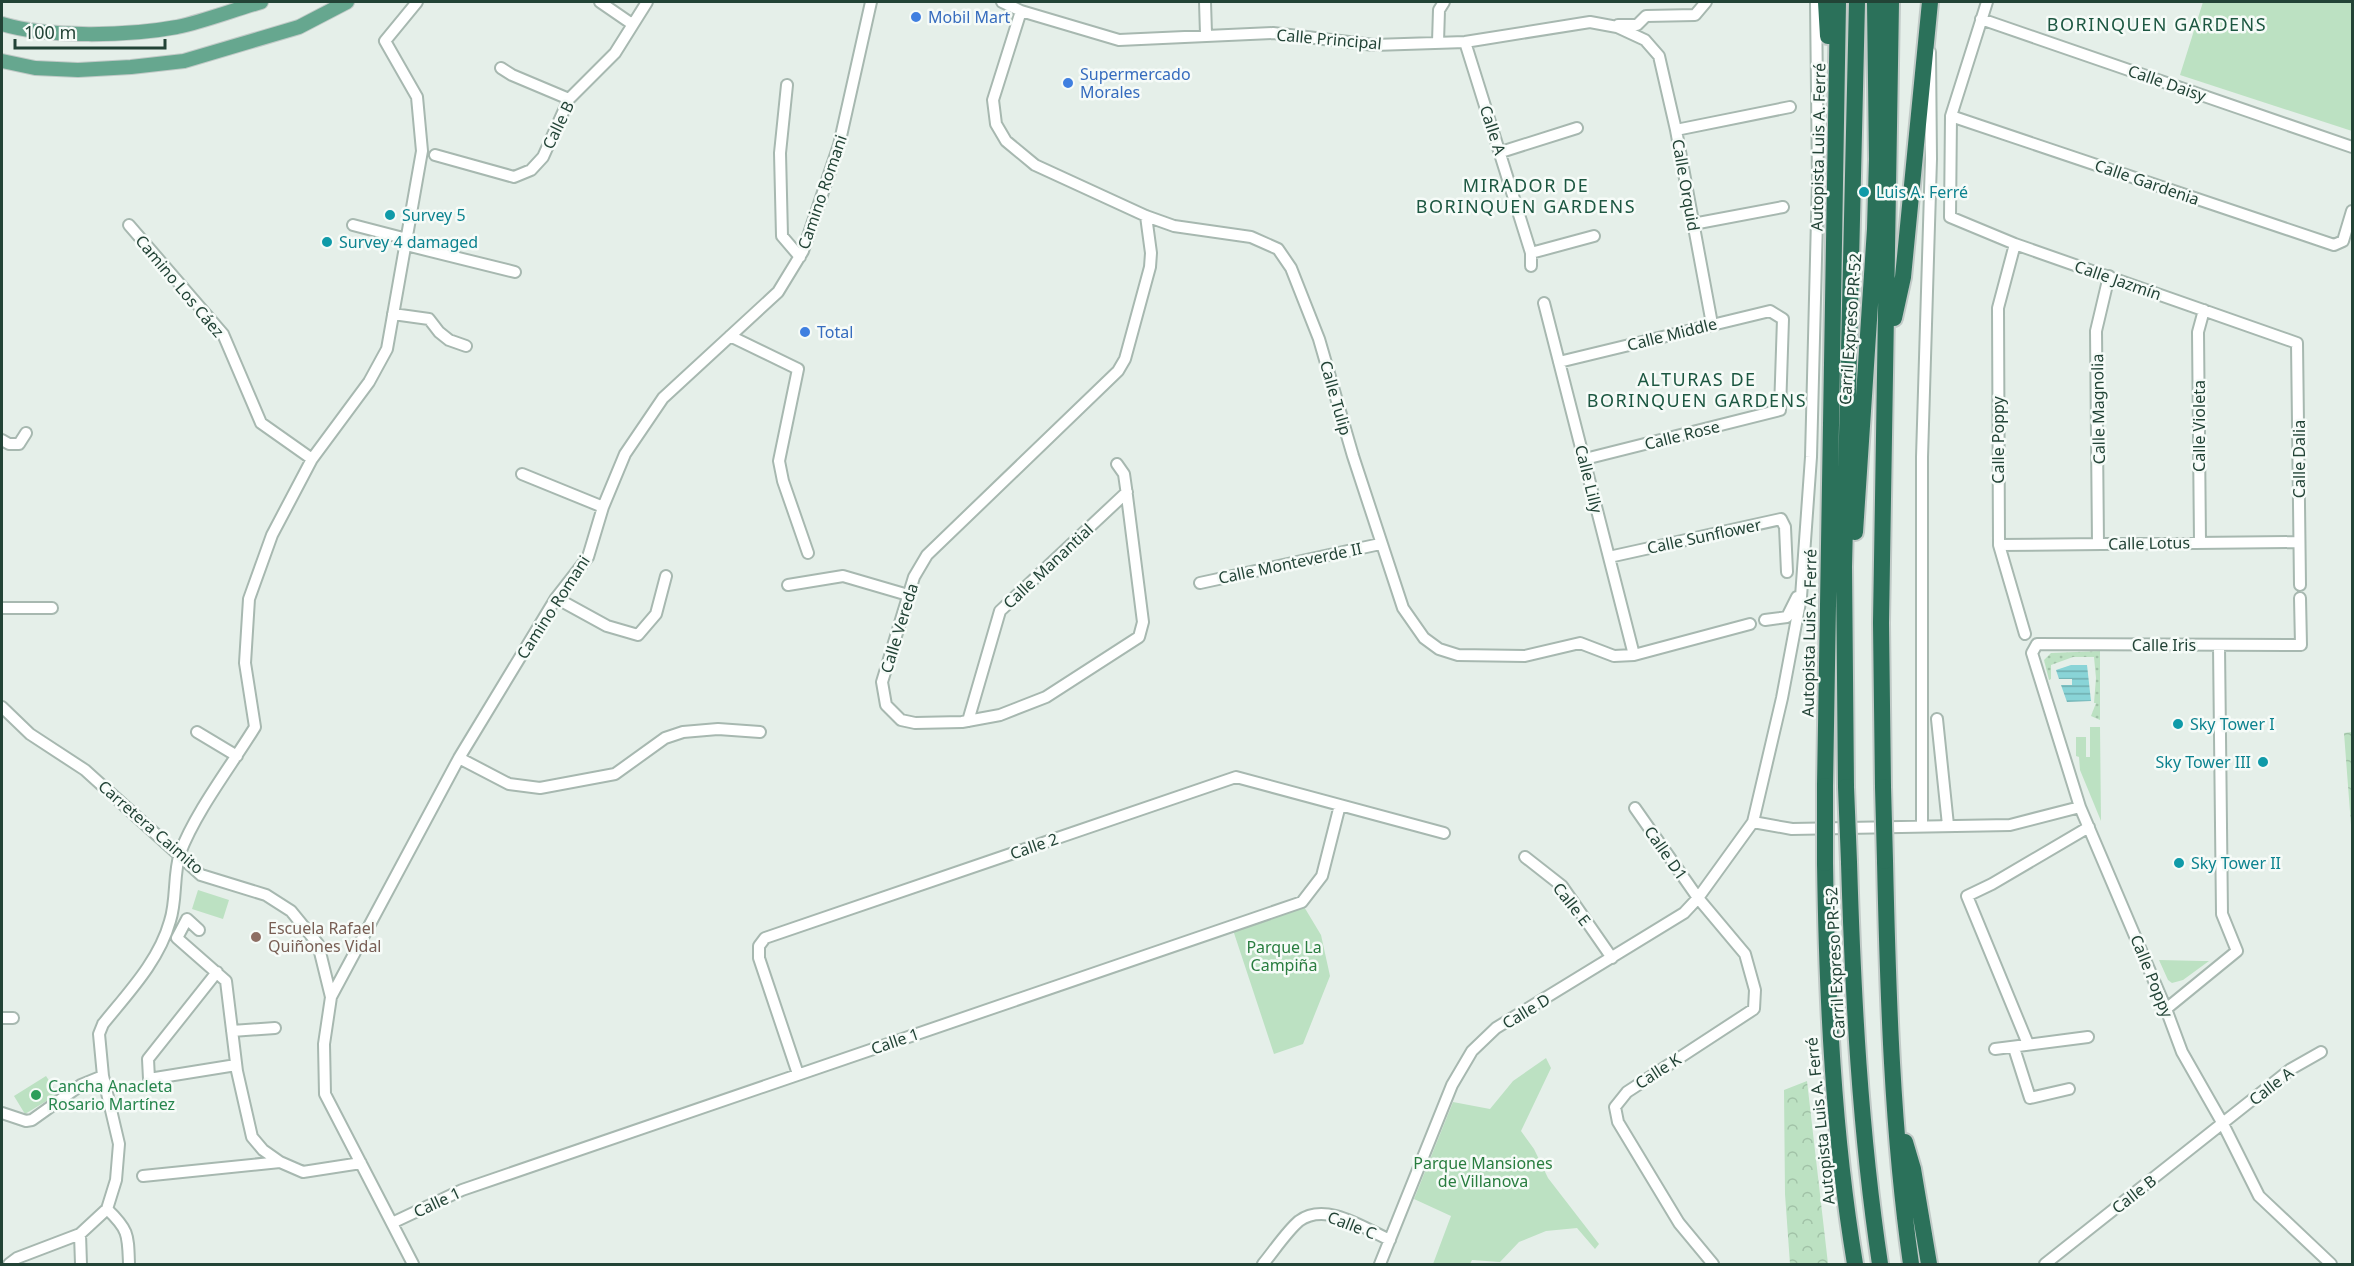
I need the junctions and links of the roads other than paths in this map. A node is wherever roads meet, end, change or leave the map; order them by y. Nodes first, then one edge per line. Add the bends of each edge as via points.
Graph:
1 (261, 2) edge
2 (347, 2) edge
3 (417, 2) edge
4 (600, 2) edge
5 (646, 2) edge
6 (871, 2) edge
7 (1002, 2) edge
8 (1204, 2) edge
9 (1444, 2) edge
10 (1706, 2) edge
11 (1816, 2) edge
12 (1826, 2) edge
13 (1838, 2) edge
14 (1857, 2) edge
15 (1875, 2) edge
16 (1891, 2) edge
17 (1930, 2) edge
18 (1987, 2) edge
19 (1021, 11) junction
20 (1981, 19) junction
21 (2, 24) edge
22 (632, 24) junction
23 (1606, 25) junction
24 (1206, 34) junction
25 (1927, 36) junction
26 (1438, 42) junction
27 (1465, 42) junction
28 (1653, 50) joint
29 (2, 61) edge
30 (501, 68) dead end
31 (787, 85) dead end
32 (569, 99) junction
33 (1790, 108) dead end
34 (1837, 112) junction
35 (1951, 116) junction
36 (1577, 128) dead end
37 (1676, 130) junction
38 (2352, 147) edge
39 (1501, 152) junction
40 (435, 155) dead end
41 (1783, 207) dead end
42 (2352, 211) edge
43 (1146, 216) junction
44 (1693, 224) junction
45 (129, 225) dead end
46 (352, 225) dead end
47 (1594, 236) dead end
48 (406, 242) junction
49 (2015, 244) junction
50 (1530, 253) junction
51 (800, 257) junction
52 (1531, 266) dead end
53 (515, 272) dead end
54 (2109, 276) junction
55 (1544, 303) dead end
56 (2204, 310) junction
57 (393, 315) junction
58 (1712, 324) junction
59 (730, 336) junction
60 (2288, 340) joint
61 (466, 346) dead end
62 (1887, 354) junction
63 (1559, 362) junction
64 (1780, 410) joint
65 (26, 433) dead end
66 (2, 440) edge
67 (312, 459) junction
68 (1585, 459) junction
69 (1117, 464) dead end
70 (522, 474) dead end
71 (1127, 492) junction
72 (603, 507) junction
73 (2299, 542) junction
74 (2200, 543) junction
75 (1380, 544) junction
76 (2098, 544) junction
77 (1999, 545) junction
78 (808, 553) dead end
79 (1609, 556) junction
80 (1787, 572) dead end
81 (666, 576) dead end
82 (1200, 583) dead end
83 (788, 585) dead end
84 (2300, 585) dead end
85 (1802, 589) junction
86 (908, 595) junction
87 (556, 598) junction
88 (2300, 598) dead end
89 (2, 608) edge
90 (52, 608) dead end
91 (1765, 620) dead end
92 (1750, 624) dead end
93 (2025, 634) dead end
94 (2219, 646) junction
95 (2032, 653) joint
96 (1634, 655) junction
97 (1846, 658) junction
98 (2, 707) edge
99 (1937, 719) dead end
100 (968, 721) junction
101 (197, 732) dead end
102 (760, 732) dead end
103 (237, 756) junction
104 (459, 758) junction
105 (1340, 806) junction
106 (2080, 807) junction
107 (1635, 808) dead end
108 (1753, 822) junction
109 (1948, 825) junction
110 (1922, 826) junction
111 (2089, 826) junction
112 (1444, 832) dead end
113 (180, 855) junction
114 (1526, 857) dead end
115 (1698, 898) junction
116 (199, 930) dead end
117 (1612, 958) junction
118 (217, 972) junction
119 (331, 997) junction
120 (2166, 1009) junction
121 (275, 1028) dead end
122 (232, 1031) junction
123 (2088, 1037) dead end
124 (2028, 1044) junction
125 (2014, 1048) junction
126 (1995, 1049) dead end
127 (2321, 1052) dead end
128 (236, 1065) junction
129 (798, 1074) junction
130 (103, 1076) junction
131 (2069, 1089) dead end
132 (1894, 1099) junction
133 (2, 1113) edge
134 (2223, 1124) junction
135 (280, 1162) junction
136 (361, 1163) junction
137 (143, 1176) dead end
138 (107, 1209) junction
139 (392, 1223) junction
140 (80, 1234) junction
141 (1390, 1240) junction
142 (9, 1264) edge
143 (81, 1264) edge
144 (129, 1264) edge
145 (413, 1264) edge
146 (1263, 1264) edge
147 (1380, 1264) edge
148 (1713, 1264) edge
149 (1855, 1264) edge
150 (1880, 1264) edge
151 (1911, 1264) edge
152 (1929, 1264) edge
153 (2045, 1264) edge
154 (2331, 1264) edge

1 - 21 main road via 177,27 128,32 79,34
2 - 29 main road via 300,27 184,61 78,70 35,68
3 - 48 street via 385,41 417,97 422,152
4 - 22 street
5 - 22 street, Calle B
6 - 51 street, Camino Romani via 839,146
7 - 19 street, Calle Principal
8 - 24 street
9 - 26 street via 1439,10
10 - 23 street via 1695,15 1646,16 1637,25
11 - 85 street via 1818,180 1811,457
12 - 34 highway
13 - 34 highway, Autopista Luis A. Ferré
14 - 97 highway, Carril Expreso PR-52 via 1845,479
15 - 97 highway, Carril Expreso PR-52 via 1875,229
16 - 62 highway
17 - 25 highway
18 - 20 street
19 - 24 street, Calle Principal via 1119,40
19 - 43 street, Calle Tulip via 993,100 996,124 1006,141 1035,165
20 - 35 street
20 - 38 street, Calle Daisy
22 - 32 street, Calle B via 615,53
23 - 27 street, Calle Principal via 1590,22
23 - 28 street, Calle Principal via 1645,40
24 - 26 street, Calle Principal via 1273,33 1374,45
25 - 62 highway via 1903,277
25 - 110 street via 1932,71 1922,457
26 - 27 street, Calle Principal
27 - 39 street, Calle A
28 - 37 street, Calle Orquid via 1659,56
30 - 32 street
31 - 51 street via 780,153 782,236
32 - 40 street, Calle B via 543,157 531,170 514,177
33 - 37 street
34 - 149 highway, Autopista Luis A. Ferré, bridge via 1825,863 1829,1029
35 - 42 street, Calle Gardenia via 2334,245 2343,241
35 - 49 street, Calle Jazmín via 1950,217
36 - 39 street
37 - 44 street, Calle Orquid
39 - 50 street, Calle A
41 - 44 street
43 - 75 street, Calle Tulip via 1173,226 1251,237 1278,249 1291,268 1319,339
43 - 86 street, Calle Vereda via 1150,267 1125,359 927,555
44 - 58 street, Calle Orquid
45 - 67 street, Camino Los Cáez via 223,334 261,423
46 - 48 street
47 - 50 street
48 - 53 street
48 - 57 street
49 - 54 street, Calle Jazmín
49 - 77 street, Calle Poppy via 1998,308
50 - 52 street, Calle A
51 - 59 street, Camino Romani via 778,292
54 - 56 street, Calle Jazmín
54 - 76 street, Calle Magnolia via 2096,331
55 - 63 street, Calle Lilly
56 - 60 street, Calle Jazmín
56 - 74 street, Calle Violeta via 2198,332
57 - 61 street via 429,320 449,340
57 - 67 street via 387,349 369,382
58 - 63 street, Calle Middle
58 - 64 street, Calle Middle via 1770,310 1783,319
59 - 72 street, Camino Romani via 663,398 625,454
59 - 78 street via 798,369 779,461
60 - 73 street, Calle Dalia via 2297,343
62 - 132 highway, bridge via 1881,623 1887,972
63 - 68 street, Calle Lilly
64 - 68 street, Calle Rose
65 - 66 street via 19,444
67 - 103 street via 272,535 249,599 245,663 255,727
68 - 79 street, Calle Lilly
69 - 71 street, Calle Vereda via 1124,474
70 - 72 street
71 - 100 street, Calle Manantial via 1000,611
71 - 100 street, Calle Vereda via 1143,622 1139,638 1046,697 1000,715
72 - 87 street, Camino Romani via 588,557
73 - 74 street, Calle Lotus
73 - 84 street, Calle Dalia
74 - 76 street, Calle Lotus
75 - 82 street, Calle Monteverde II
75 - 96 street, Calle Tulip via 1403,608 1424,638 1439,649 1458,655 1525,656 1580,643 1614,656
76 - 77 street, Calle Lotus
77 - 93 street, Calle Poppy
79 - 80 street, Calle Sunflower via 1781,519 1785,527
79 - 96 street, Calle Lilly
81 - 87 street via 656,614 638,635 607,626
83 - 86 street via 843,576
85 - 91 street via 1787,617
85 - 108 street
86 - 100 street, Calle Vereda via 882,682 886,705 901,720 915,723
87 - 104 street, Camino Romani
88 - 94 street, Calle Iris via 2301,645
89 - 90 street
92 - 96 street, Calle Tulip
94 - 95 street, Calle Iris via 2037,644
94 - 120 street via 2222,914 2237,951
95 - 106 street, Calle Poppy
97 - 150 highway, Carril Expreso PR-52, bridge via 1846,787 1857,1048 1866,1164
98 - 113 street, Carretera Caimito via 30,734 85,770
99 - 109 street
101 - 103 street
102 - 104 street via 683,732 665,738 615,774 540,788 509,784
103 - 113 street
104 - 119 street, Camino Romani
105 - 112 street, Calle 2
105 - 129 street, Calle 1 via 1322,876 1302,902
105 - 129 street, Calle 2 via 1236,777 765,938 759,946 759,958
106 - 109 street via 2010,825
106 - 111 street, Calle Poppy
107 - 115 street, Calle D1
108 - 110 street via 1792,829
108 - 115 street, Calle D
109 - 110 street
111 - 120 street, Calle Poppy
111 - 124 street via 1967,896
113 - 119 street, Carretera Caimito via 201,875 266,895 291,911 318,944
113 - 130 street via 166,934 147,969 99,1034
114 - 117 street, Calle E via 1562,886
115 - 117 street, Calle D via 1684,914
115 - 148 street, Calle K via 1745,954 1755,990 1754,1009 1627,1092 1615,1107 1618,1122 1679,1223
116 - 118 street via 187,920 177,938
117 - 141 street, Calle D via 1496,1028 1472,1051 1452,1085
118 - 122 street via 226,981
118 - 128 street via 148,1059 149,1079
119 - 136 street, Carretera Caimito via 324,1044 326,1094
120 - 134 street, Calle Poppy via 2182,1052
121 - 122 street
122 - 128 street
123 - 124 street
124 - 125 street
125 - 126 street
125 - 131 street via 2030,1098
127 - 134 street, Calle A via 2291,1069
128 - 135 street via 252,1137
129 - 139 street, Calle 1 via 462,1190
130 - 133 street via 81,1085 32,1120
130 - 138 street via 119,1144 116,1179
132 - 151 highway
132 - 152 highway via 1913,1169
134 - 153 street, Calle B
134 - 154 street, Calle Poppy via 2259,1196
135 - 136 street via 303,1172
135 - 137 street
136 - 139 street, Carretera Caimito
138 - 140 street
138 - 144 street via 123,1224
139 - 145 street, Carretera Caimito
140 - 142 street
140 - 143 street
141 - 146 street, Calle C via 1339,1217 1319,1213 1299,1221
141 - 147 street, Calle D

